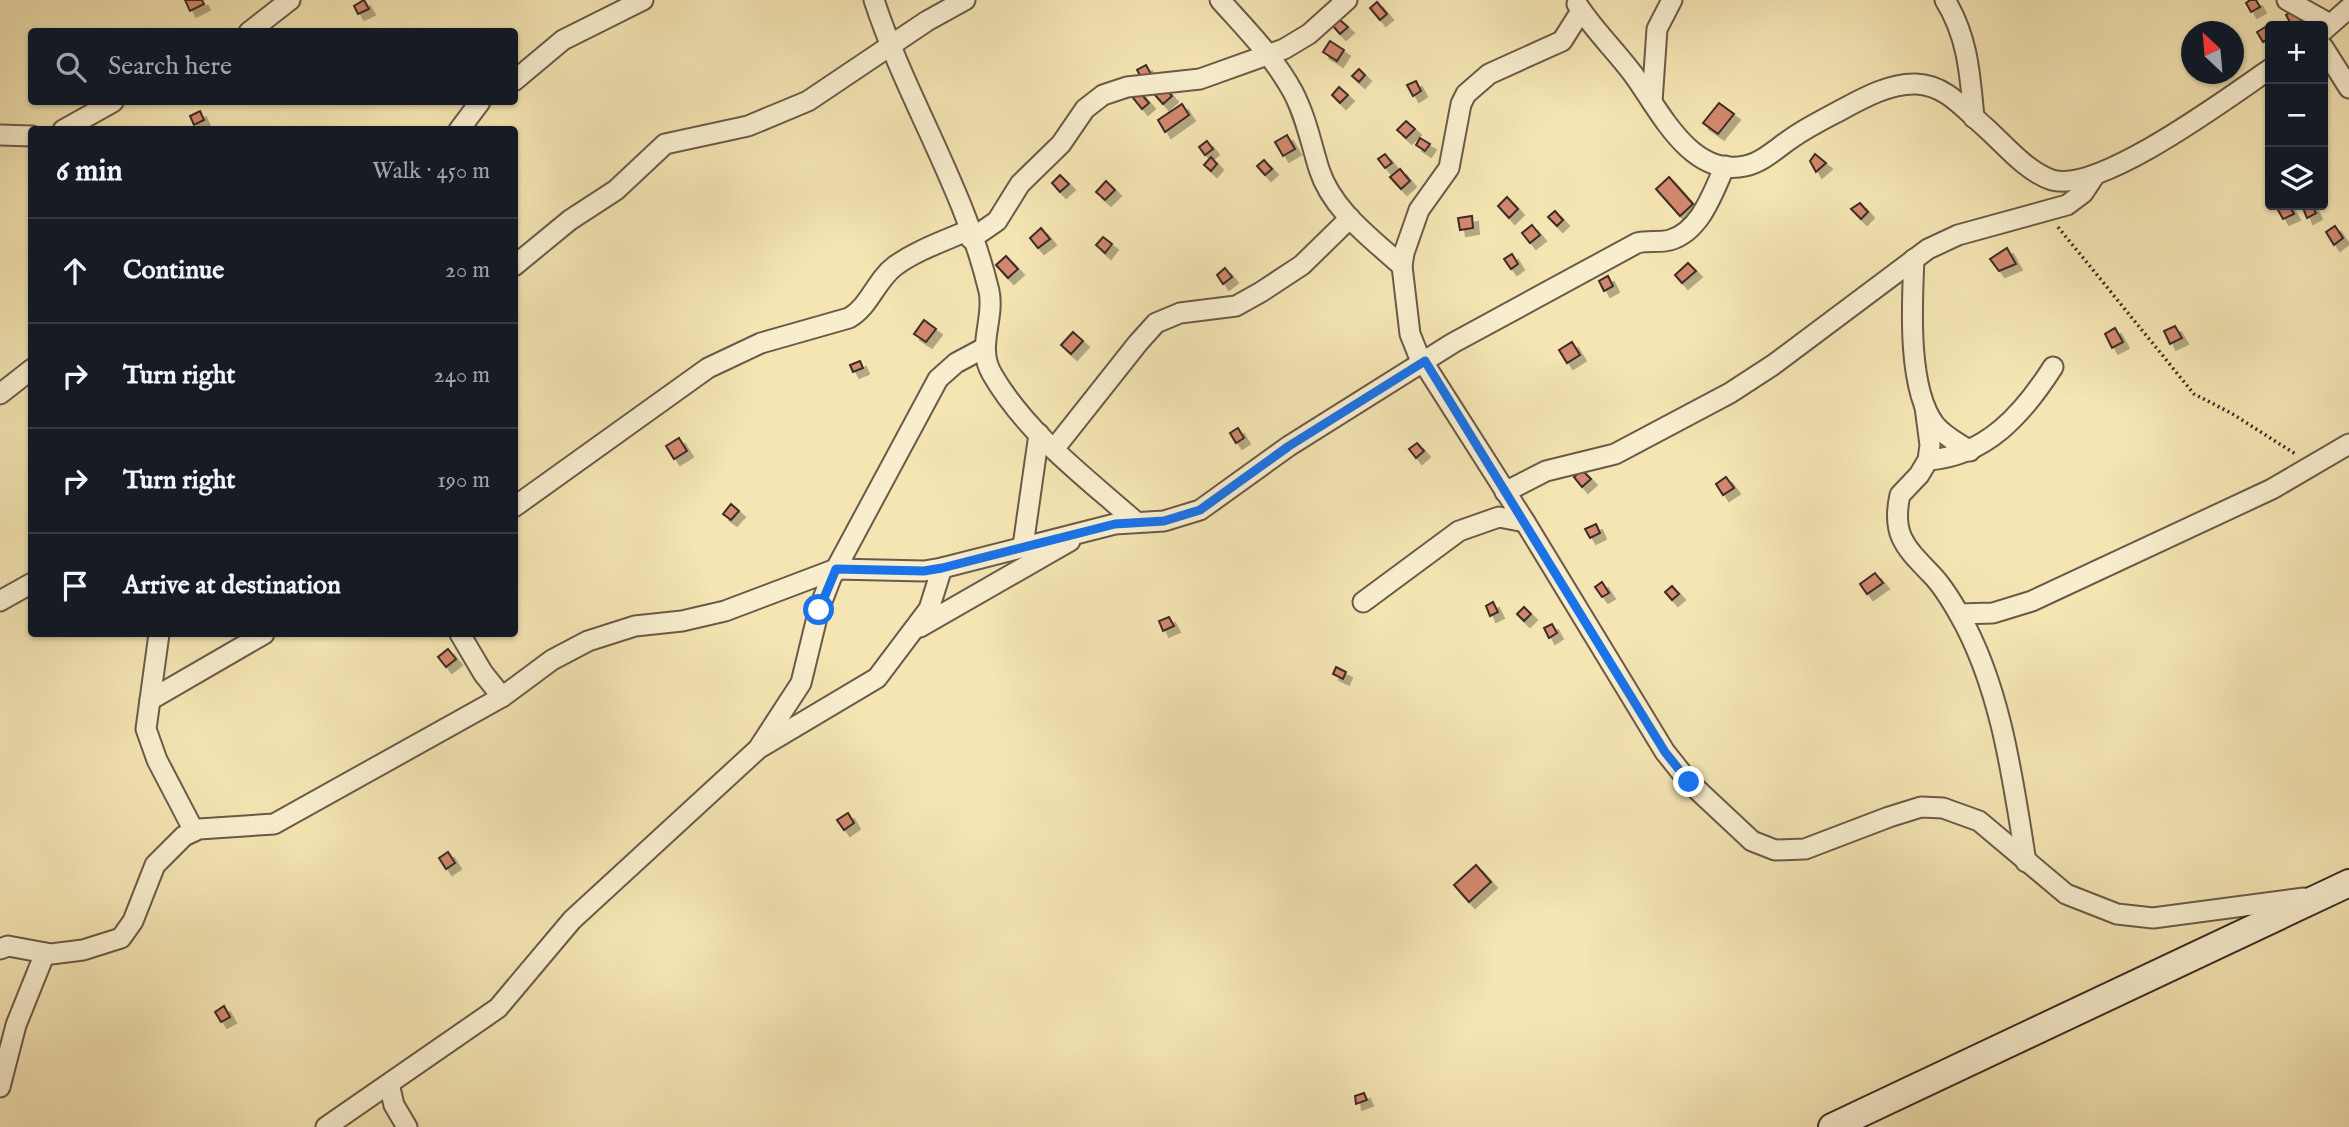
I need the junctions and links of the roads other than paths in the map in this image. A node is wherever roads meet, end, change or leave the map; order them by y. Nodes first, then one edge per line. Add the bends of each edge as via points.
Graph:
1 (290, 0) edge
2 (643, 0) edge
3 (874, 0) edge
4 (965, 0) edge
5 (1220, 0) edge
6 (1347, 0) edge
7 (1672, 0) edge
8 (1945, 0) edge
9 (2287, 0) edge
10 (1578, 5) edge
11 (2349, 8) edge
12 (2317, 21) edge
13 (2328, 25) edge
14 (254, 28) edge
15 (892, 44) junction
16 (1269, 55) junction
17 (2328, 55) edge
18 (2265, 72) edge
19 (518, 77) edge
20 (2349, 88) edge
21 (1653, 102) junction
22 (108, 105) edge
23 (478, 105) edge
24 (1974, 118) junction
25 (70, 126) edge
26 (462, 126) edge
27 (0, 135) edge
28 (28, 136) edge
29 (1725, 166) junction
30 (2095, 175) junction
31 (1350, 218) junction
32 (970, 234) junction
33 (1913, 259) junction
34 (518, 263) edge
35 (1402, 266) junction
36 (984, 348) junction
37 (1425, 361) junction
38 (2053, 367) dead end
39 (28, 372) edge
40 (0, 394) edge
41 (1925, 407) junction
42 (1039, 434) junction
43 (2349, 444) edge
44 (1054, 449) junction
45 (1970, 451) junction
46 (1928, 460) junction
47 (1505, 492) junction
48 (518, 504) edge
49 (1135, 522) junction
50 (1525, 522) junction
51 (1088, 531) junction
52 (1023, 546) junction
53 (942, 568) junction
54 (836, 569) junction
55 (28, 585) edge
56 (0, 601) edge
57 (1363, 602) dead end
58 (1959, 614) junction
59 (916, 630) junction
60 (159, 637) edge
61 (259, 637) edge
62 (462, 637) edge
63 (502, 697) junction
64 (150, 700) junction
65 (758, 749) junction
66 (194, 831) junction
67 (2026, 862) junction
68 (2349, 883) edge
69 (2323, 896) junction
70 (0, 949) edge
71 (45, 953) junction
72 (389, 1084) junction
73 (0, 1087) edge
74 (326, 1127) edge
75 (407, 1127) edge
76 (1832, 1127) edge

1 - 14 street
2 - 19 street via 563,40
3 - 15 street
4 - 15 street
5 - 16 street
6 - 16 street via 1309,34
7 - 21 street via 1657,29
8 - 24 street via 1968,51
9 - 12 street
10 - 21 street
10 - 35 street via 1562,41 1489,74 1466,94 1450,168 1419,210
11 - 13 street
15 - 32 street
15 - 34 street via 836,85 778,114 665,144 616,190
16 - 31 street via 1298,104 1327,186
16 - 32 street via 1200,79 1103,95 1020,184 997,221
17 - 20 street
18 - 30 street via 2181,130
21 - 29 street via 1679,139
22 - 25 street
23 - 26 street
24 - 29 street via 1936,88 1903,84 1826,117 1752,164
24 - 30 street via 2050,179 2067,182
27 - 28 street
29 - 37 street via 1701,216 1685,233 1671,240 1642,241
30 - 33 street via 2077,199 1958,235
31 - 35 street
31 - 44 street via 1302,265 1236,306 1180,313 1157,323
32 - 36 street via 989,292
32 - 48 street via 894,267 861,311 849,318 773,339 708,368
33 - 41 street via 1915,347
33 - 47 street via 1730,393 1615,454 1546,471
35 - 37 street via 1413,344
36 - 42 street via 992,373
36 - 54 street via 938,379
37 - 47 street
37 - 49 street via 1258,467 1211,505 1177,518
38 - 45 street via 2035,395 2001,430
39 - 40 street
41 - 45 street via 1941,431
41 - 46 street
42 - 44 street
42 - 52 street
43 - 58 street via 2170,538 2019,606 1993,613
44 - 49 street
45 - 46 street
46 - 58 street via 1900,495 1899,532 1912,557 1933,576
47 - 50 street
49 - 51 street
50 - 57 street via 1499,517 1459,531
50 - 67 street via 1665,752 1689,782 1752,841 1775,850 1805,849 1888,817 1932,807 1979,821
51 - 52 street
51 - 59 street
52 - 53 street
53 - 54 street
53 - 59 street via 929,609
54 - 63 street via 725,611 635,626 588,640
54 - 65 street via 819,610 801,683
55 - 56 street
58 - 67 street via 1990,691
59 - 65 street via 869,685
60 - 64 street
61 - 64 street
62 - 63 street
63 - 66 street via 274,824
64 - 66 street via 146,729
65 - 72 street via 572,920 498,1008
66 - 71 street via 155,865 133,921 121,938 83,950
67 - 69 street via 2083,903 2135,917
68 - 69 street
69 - 76 street
70 - 71 street via 8,946
71 - 73 street via 16,1025
72 - 74 street
72 - 75 street

